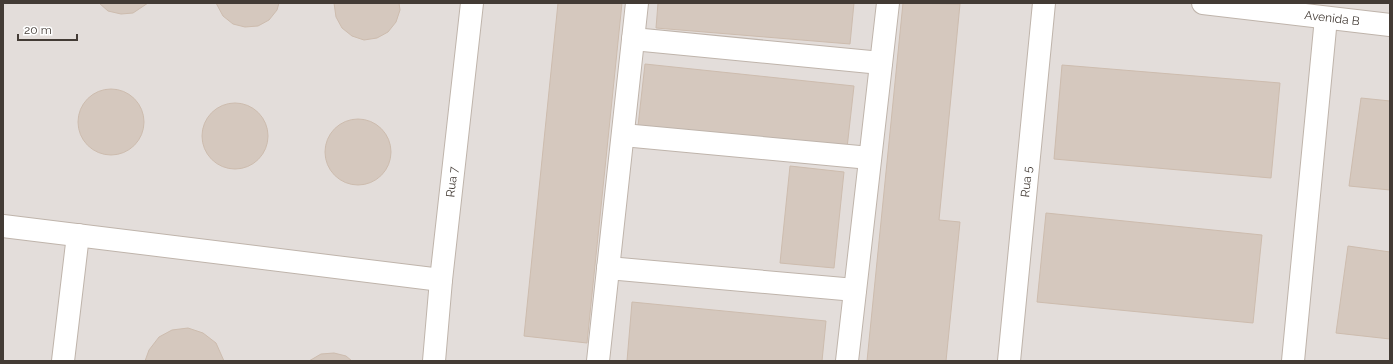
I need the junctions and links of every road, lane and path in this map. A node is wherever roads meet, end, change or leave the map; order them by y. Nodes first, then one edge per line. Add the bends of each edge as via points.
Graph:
1 (472, 3) edge
2 (637, 3) edge
3 (888, 3) edge
4 (1044, 3) edge
5 (1203, 3) edge
6 (1273, 7) edge
7 (1326, 18) junction
8 (1390, 25) edge
9 (633, 39) junction
10 (881, 63) junction
11 (623, 135) junction
12 (870, 158) junction
13 (3, 226) edge
14 (78, 235) junction
15 (608, 268) junction
16 (441, 280) junction
17 (855, 290) junction
18 (63, 361) edge
19 (434, 361) edge
20 (598, 361) edge
21 (847, 361) edge
22 (1009, 361) edge
23 (1293, 361) edge

1 - 16 lane, Rua 7
2 - 9 lane
3 - 10 lane
4 - 22 lane, Rua 5
5 - 6 lane, Avenida B
6 - 7 lane, Avenida B
7 - 8 lane, Avenida B
7 - 23 lane
9 - 10 lane
9 - 11 lane
10 - 12 lane
11 - 12 lane
11 - 15 lane
12 - 17 lane
13 - 14 lane
14 - 16 lane
14 - 18 lane
15 - 17 lane
15 - 20 lane
16 - 19 lane, Rua 7
17 - 21 lane

